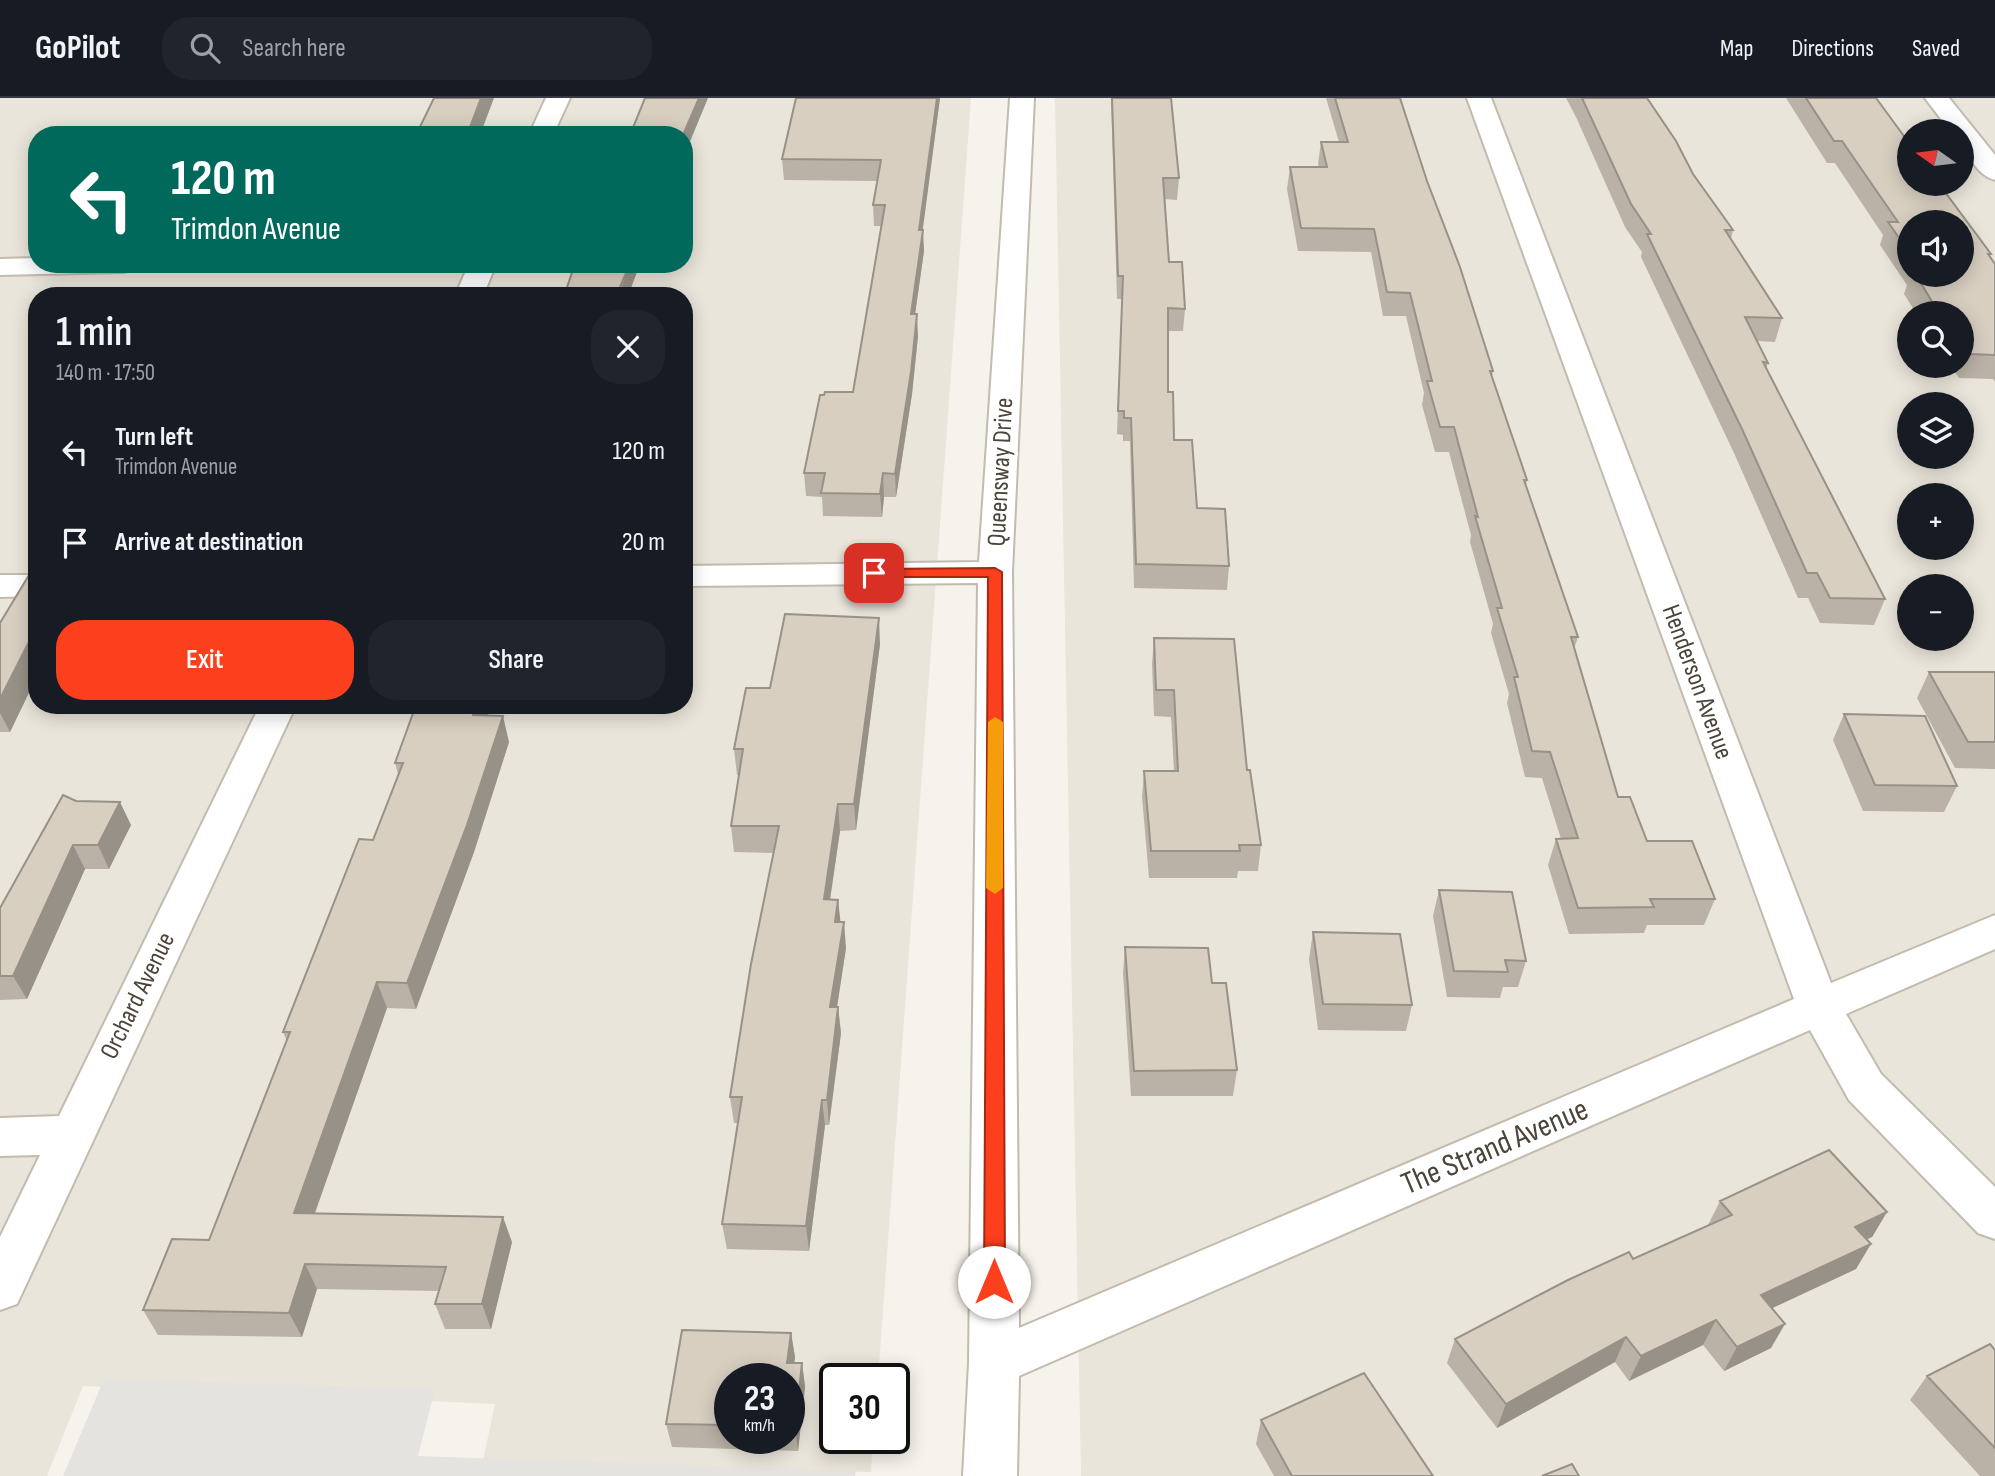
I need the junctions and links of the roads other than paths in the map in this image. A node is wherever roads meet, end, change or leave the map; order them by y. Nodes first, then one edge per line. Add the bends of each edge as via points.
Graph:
1 (558, 98) edge
2 (1022, 98) edge
3 (1479, 98) edge
4 (1937, 98) edge
5 (545, 126) edge
6 (1995, 172) edge
7 (28, 266) edge
8 (0, 267) edge
9 (995, 572) junction
10 (693, 576) edge
11 (28, 585) edge
12 (0, 586) edge
13 (274, 714) edge
14 (1995, 931) edge
15 (1819, 1007) junction
16 (72, 1135) junction
17 (0, 1137) edge
18 (1995, 1218) edge
19 (0, 1288) edge
20 (994, 1363) junction
21 (989, 1476) edge

1 - 5 street
2 - 9 street, Queensway Drive
3 - 15 street, Henderson Avenue
4 - 6 street
7 - 8 street
9 - 10 street
9 - 20 street, Queensway Drive
11 - 12 street
13 - 16 street, Orchard Avenue
14 - 15 street, The Strand Avenue
15 - 18 street, Henderson Avenue via 1865,1087
15 - 20 street, The Strand Avenue
16 - 17 street
16 - 19 street, Orchard Avenue
20 - 21 street, Queensway Drive

